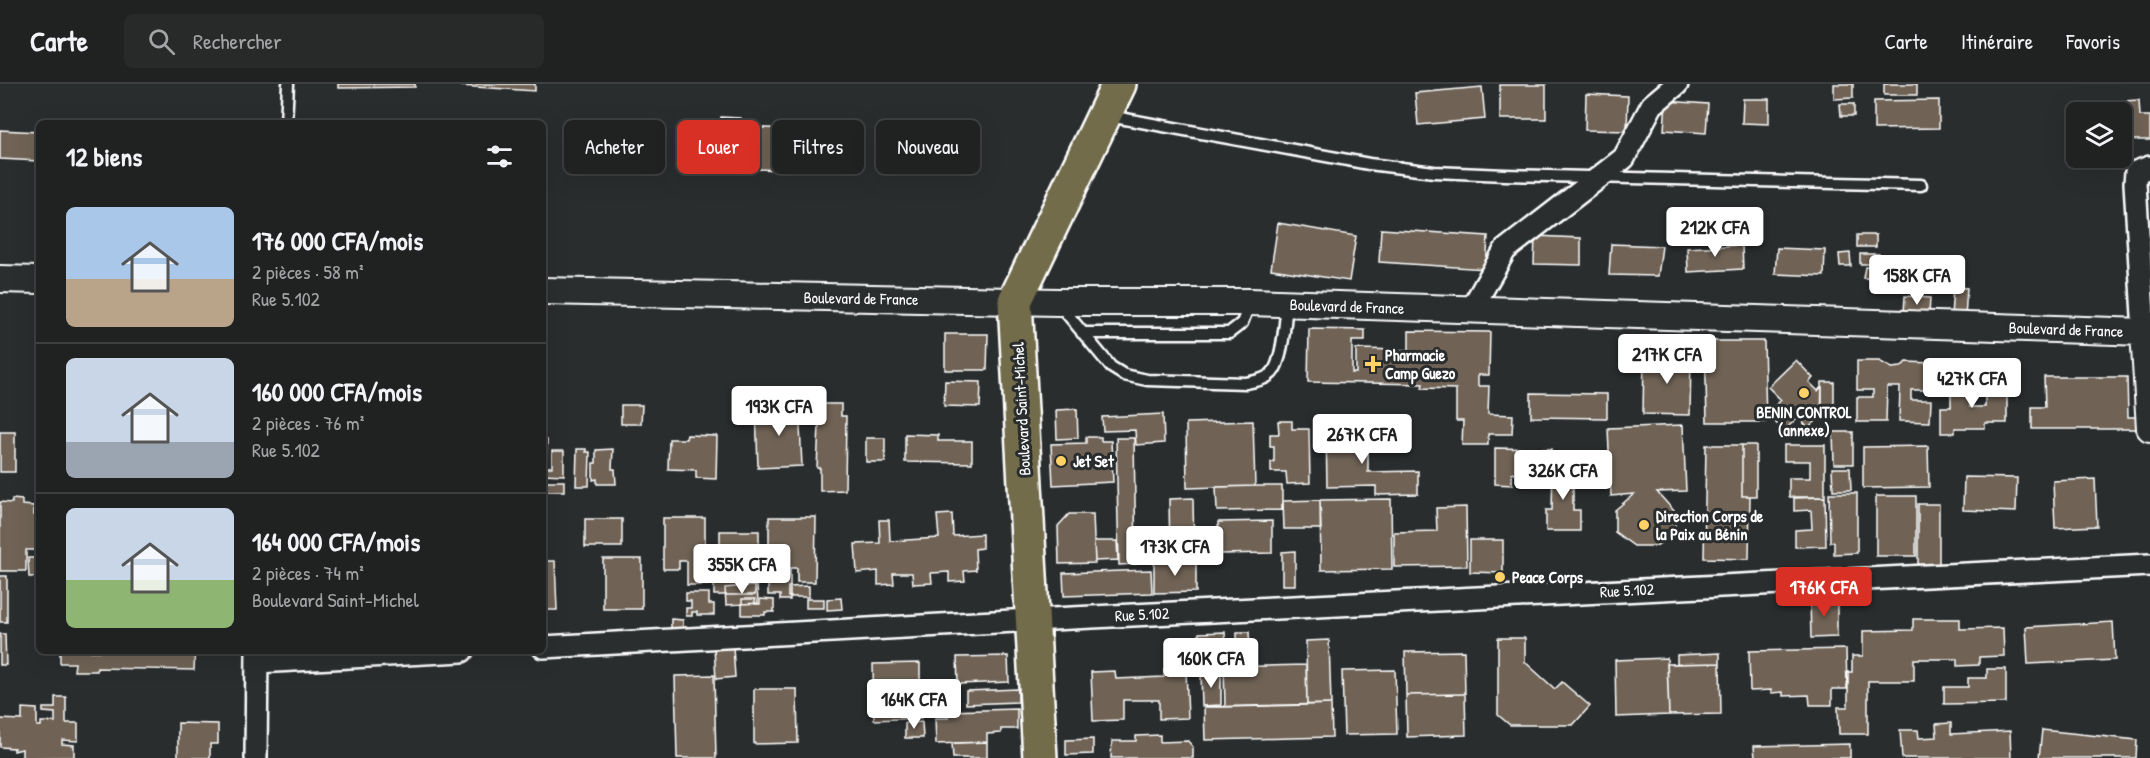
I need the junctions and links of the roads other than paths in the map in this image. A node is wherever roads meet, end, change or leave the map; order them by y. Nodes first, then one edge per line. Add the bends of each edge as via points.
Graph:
1 (288, 84) edge
2 (1119, 84) edge
3 (1677, 84) edge
4 (1102, 115) junction
5 (286, 120) edge
6 (2150, 167) edge
7 (1921, 185) dead end
8 (0, 279) edge
9 (36, 280) edge
10 (546, 291) edge
11 (1015, 300) junction
12 (1056, 302) junction
13 (1250, 302) junction
14 (1287, 304) junction
15 (1471, 310) junction
16 (2147, 332) edge
17 (1082, 333) junction
18 (2150, 428) edge
19 (2150, 565) edge
20 (1032, 620) junction
21 (546, 646) edge
22 (360, 654) edge
23 (257, 657) edge
24 (256, 758) edge
25 (1040, 758) edge

1 - 5 lane
2 - 4 main road, Boulevard Saint-Michel
3 - 15 street via 1652,105 1624,158 1505,250
4 - 7 lane via 1369,165 1434,172
4 - 11 main road, Boulevard Saint-Michel
6 - 16 street via 2136,172 2135,183
8 - 9 street
10 - 11 street, Boulevard de France
11 - 12 street, Boulevard de France
11 - 20 main road, Boulevard Saint-Michel
12 - 13 street, Boulevard de France
12 - 17 lane
13 - 14 street, Boulevard de France
13 - 17 lane via 1242,323 1229,333
14 - 15 street, Boulevard de France
14 - 17 lane via 1278,361 1272,373 1246,383 1147,380 1124,375 1111,367
15 - 16 street, Boulevard de France
16 - 18 street
19 - 20 street, Rue 5.102
20 - 21 street, Rue 5.102
20 - 25 main road, Boulevard Saint-Michel
22 - 23 street
23 - 24 street

